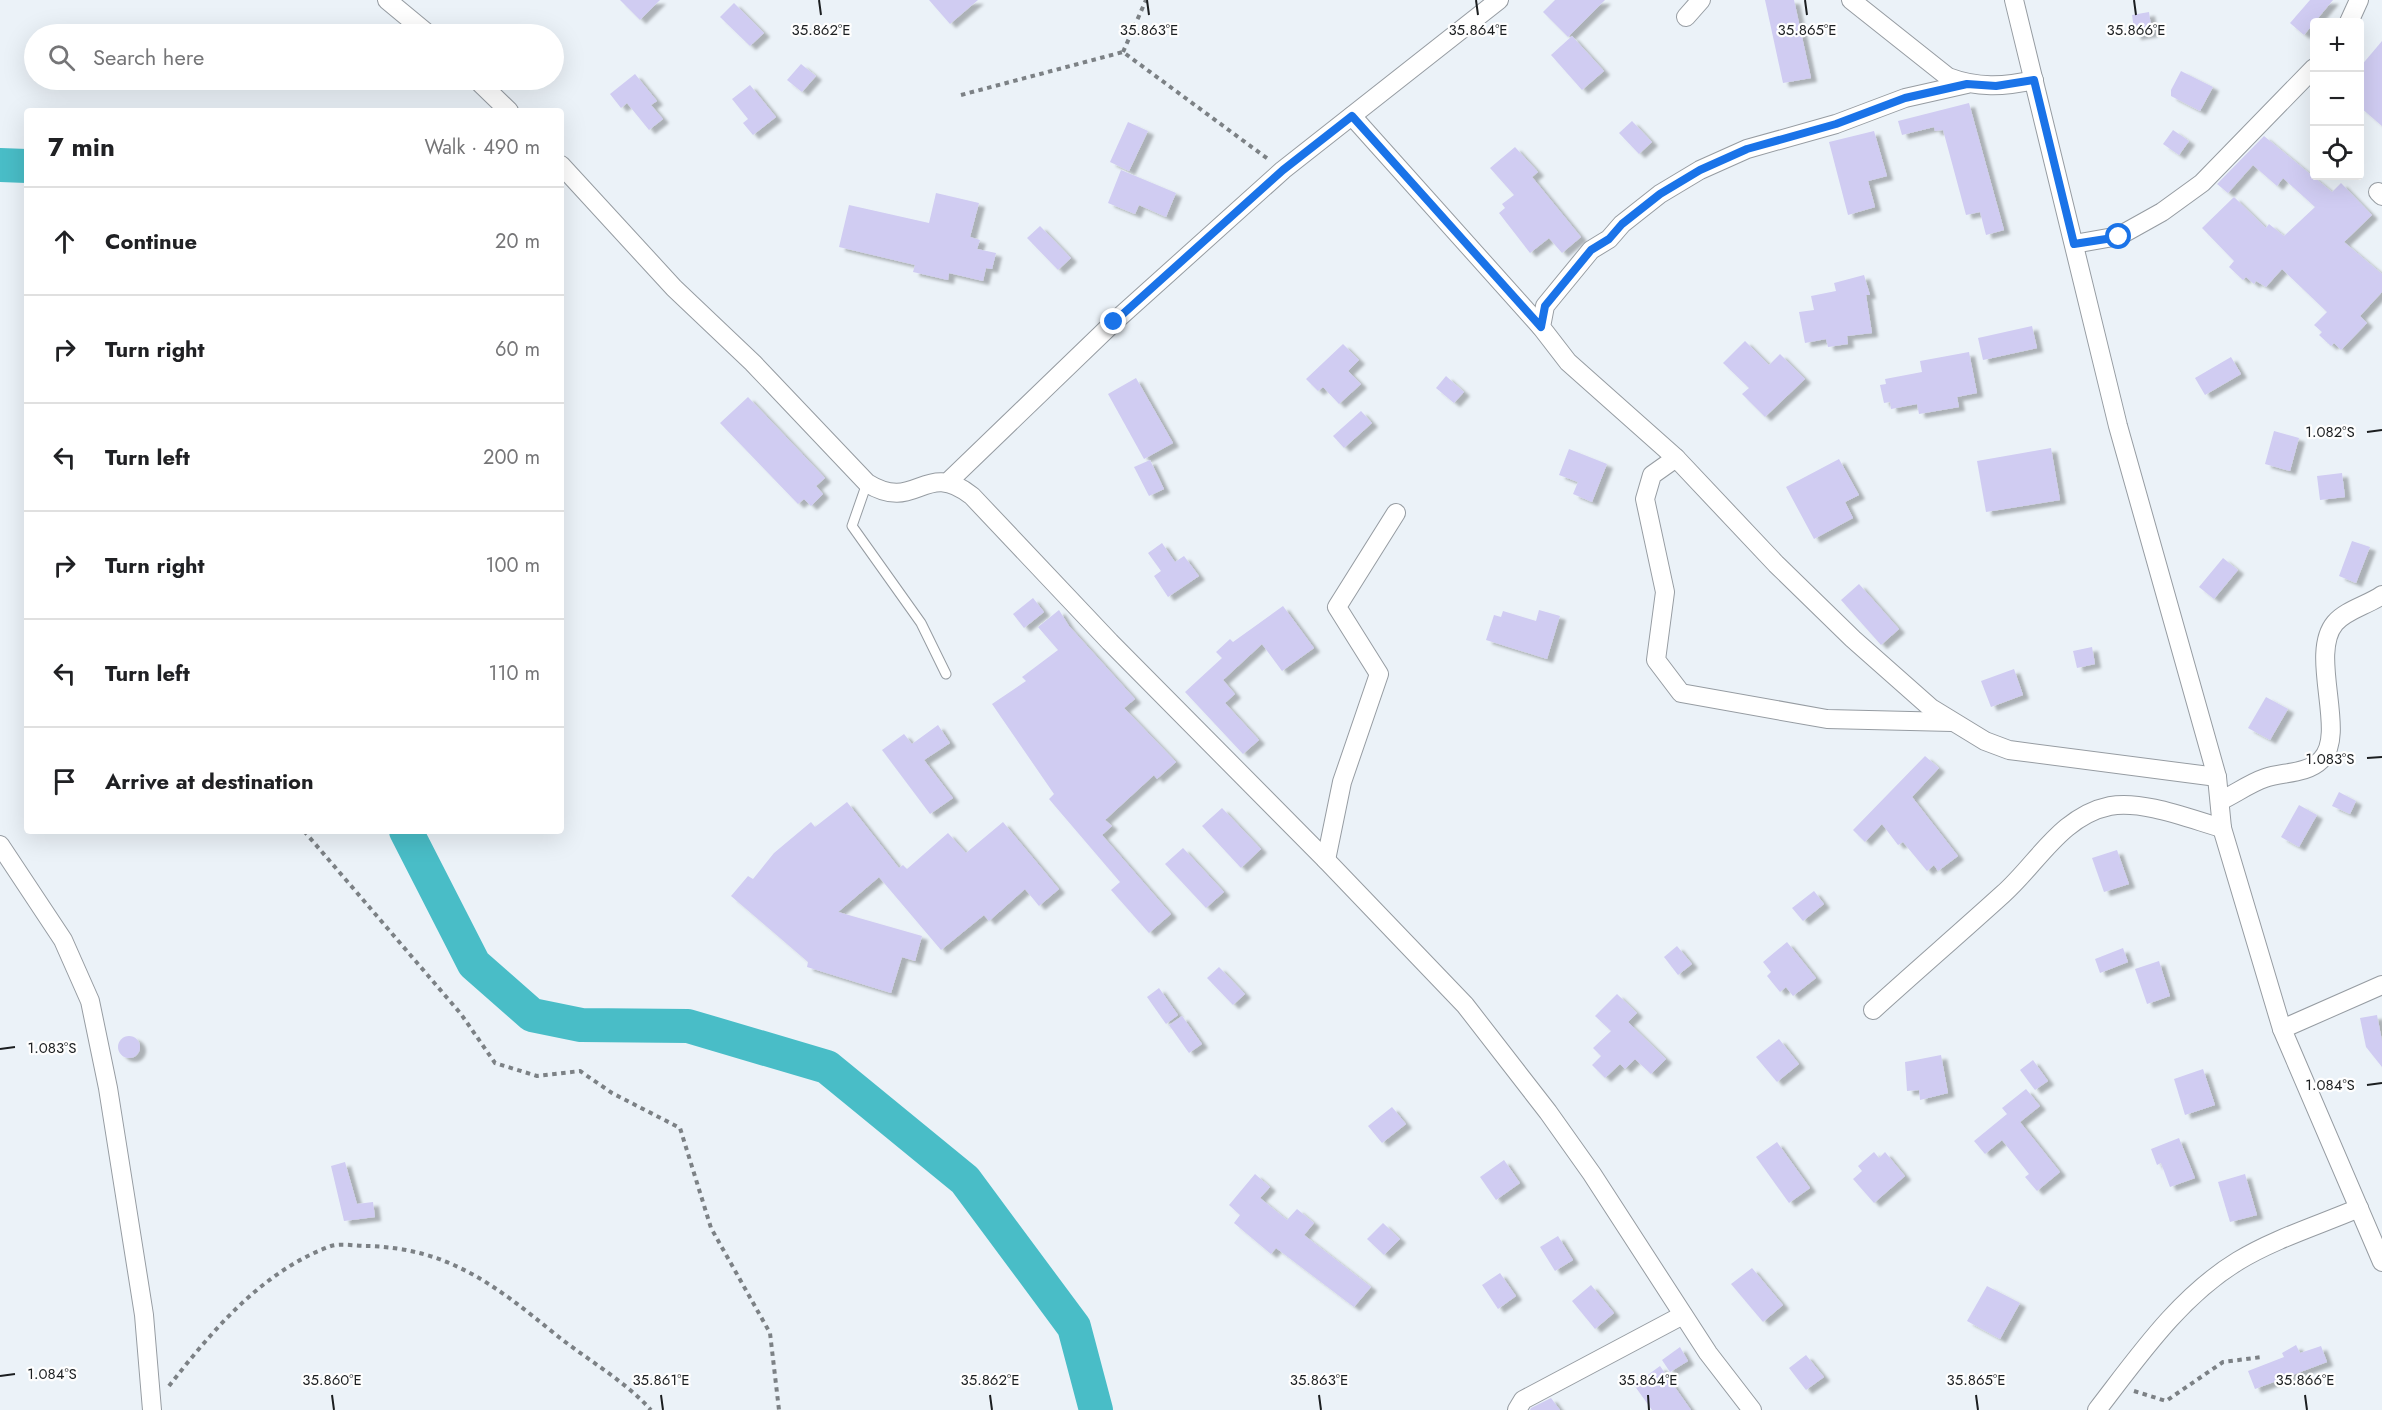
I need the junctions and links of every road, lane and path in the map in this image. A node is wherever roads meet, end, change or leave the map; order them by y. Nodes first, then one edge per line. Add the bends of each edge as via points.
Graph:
1 (387, 0) edge
2 (1146, 0) edge
3 (1499, 0) edge
4 (1701, 0) edge
5 (1851, 0) edge
6 (2014, 0) edge
7 (2359, 0) edge
8 (1686, 17) dead end
9 (2351, 18) edge
10 (416, 24) edge
11 (1123, 52) junction
12 (2310, 72) edge
13 (2034, 80) junction
14 (1967, 84) junction
15 (487, 90) edge
16 (961, 95) dead end
17 (506, 108) edge
18 (1352, 116) junction
19 (564, 168) edge
20 (1283, 170) junction
21 (2074, 244) junction
22 (1541, 327) junction
23 (1676, 458) junction
24 (949, 481) junction
25 (867, 483) junction
26 (1396, 513) dead end
27 (2382, 595) edge
28 (946, 674) dead end
29 (1957, 722) junction
30 (2217, 777) junction
31 (2220, 801) junction
32 (2222, 828) junction
33 (307, 834) edge
34 (0, 845) edge
35 (1326, 860) junction
36 (2382, 985) edge
37 (1873, 1010) dead end
38 (2282, 1029) junction
39 (2359, 1208) junction
40 (2382, 1262) edge
41 (1683, 1315) junction
42 (2262, 1357) dead end
43 (2116, 1385) junction
44 (152, 1409) edge
45 (651, 1410) edge
46 (778, 1410) edge
47 (1517, 1410) edge
48 (1752, 1410) edge
49 (2097, 1410) edge

1 - 10 street
2 - 11 path
3 - 18 street
4 - 8 street
5 - 14 street via 1927,62 1948,77
6 - 13 street
7 - 9 street
11 - 16 path
11 - 20 path
12 - 21 street via 2202,183 2182,198 2119,237
13 - 14 street via 1996,86
13 - 21 street
14 - 22 street via 1905,98 1836,124 1747,149 1700,170 1660,194 1591,250 1545,306
15 - 17 street
18 - 20 street
18 - 22 street
19 - 25 street via 674,288 753,363
20 - 24 street via 1114,322
21 - 30 street via 2118,426
22 - 23 street via 1568,362
23 - 29 street via 1853,639 1931,708
23 - 29 street via 1652,475 1645,499 1665,592 1656,660 1681,693 1827,719
24 - 25 street via 936,481 905,494 884,493
24 - 35 street via 972,496
25 - 28 lane via 852,526 921,623
26 - 35 street via 1337,607 1379,674 1342,782
27 - 31 street via 2344,616 2328,634 2330,727 2323,759 2313,766 2264,778
29 - 30 street via 1985,741 2009,750
30 - 31 street
31 - 32 street
32 - 37 street via 2126,805 2085,817 2047,844 2005,892
32 - 38 street
33 - 46 path via 461,1014 495,1063 537,1076 580,1071 612,1093 680,1128 711,1228 770,1333
34 - 44 street via 63,940 90,1001 144,1315
35 - 41 street via 1486,1030 1592,1174
36 - 38 street
38 - 39 street
39 - 40 street
39 - 43 street via 2238,1262 2197,1292 2157,1332
41 - 47 street via 1523,1400
41 - 48 street
42 - 43 path via 2223,1362 2166,1401
43 - 49 street
44 - 45 path via 211,1333 284,1268 333,1245 393,1246 453,1263 505,1293

